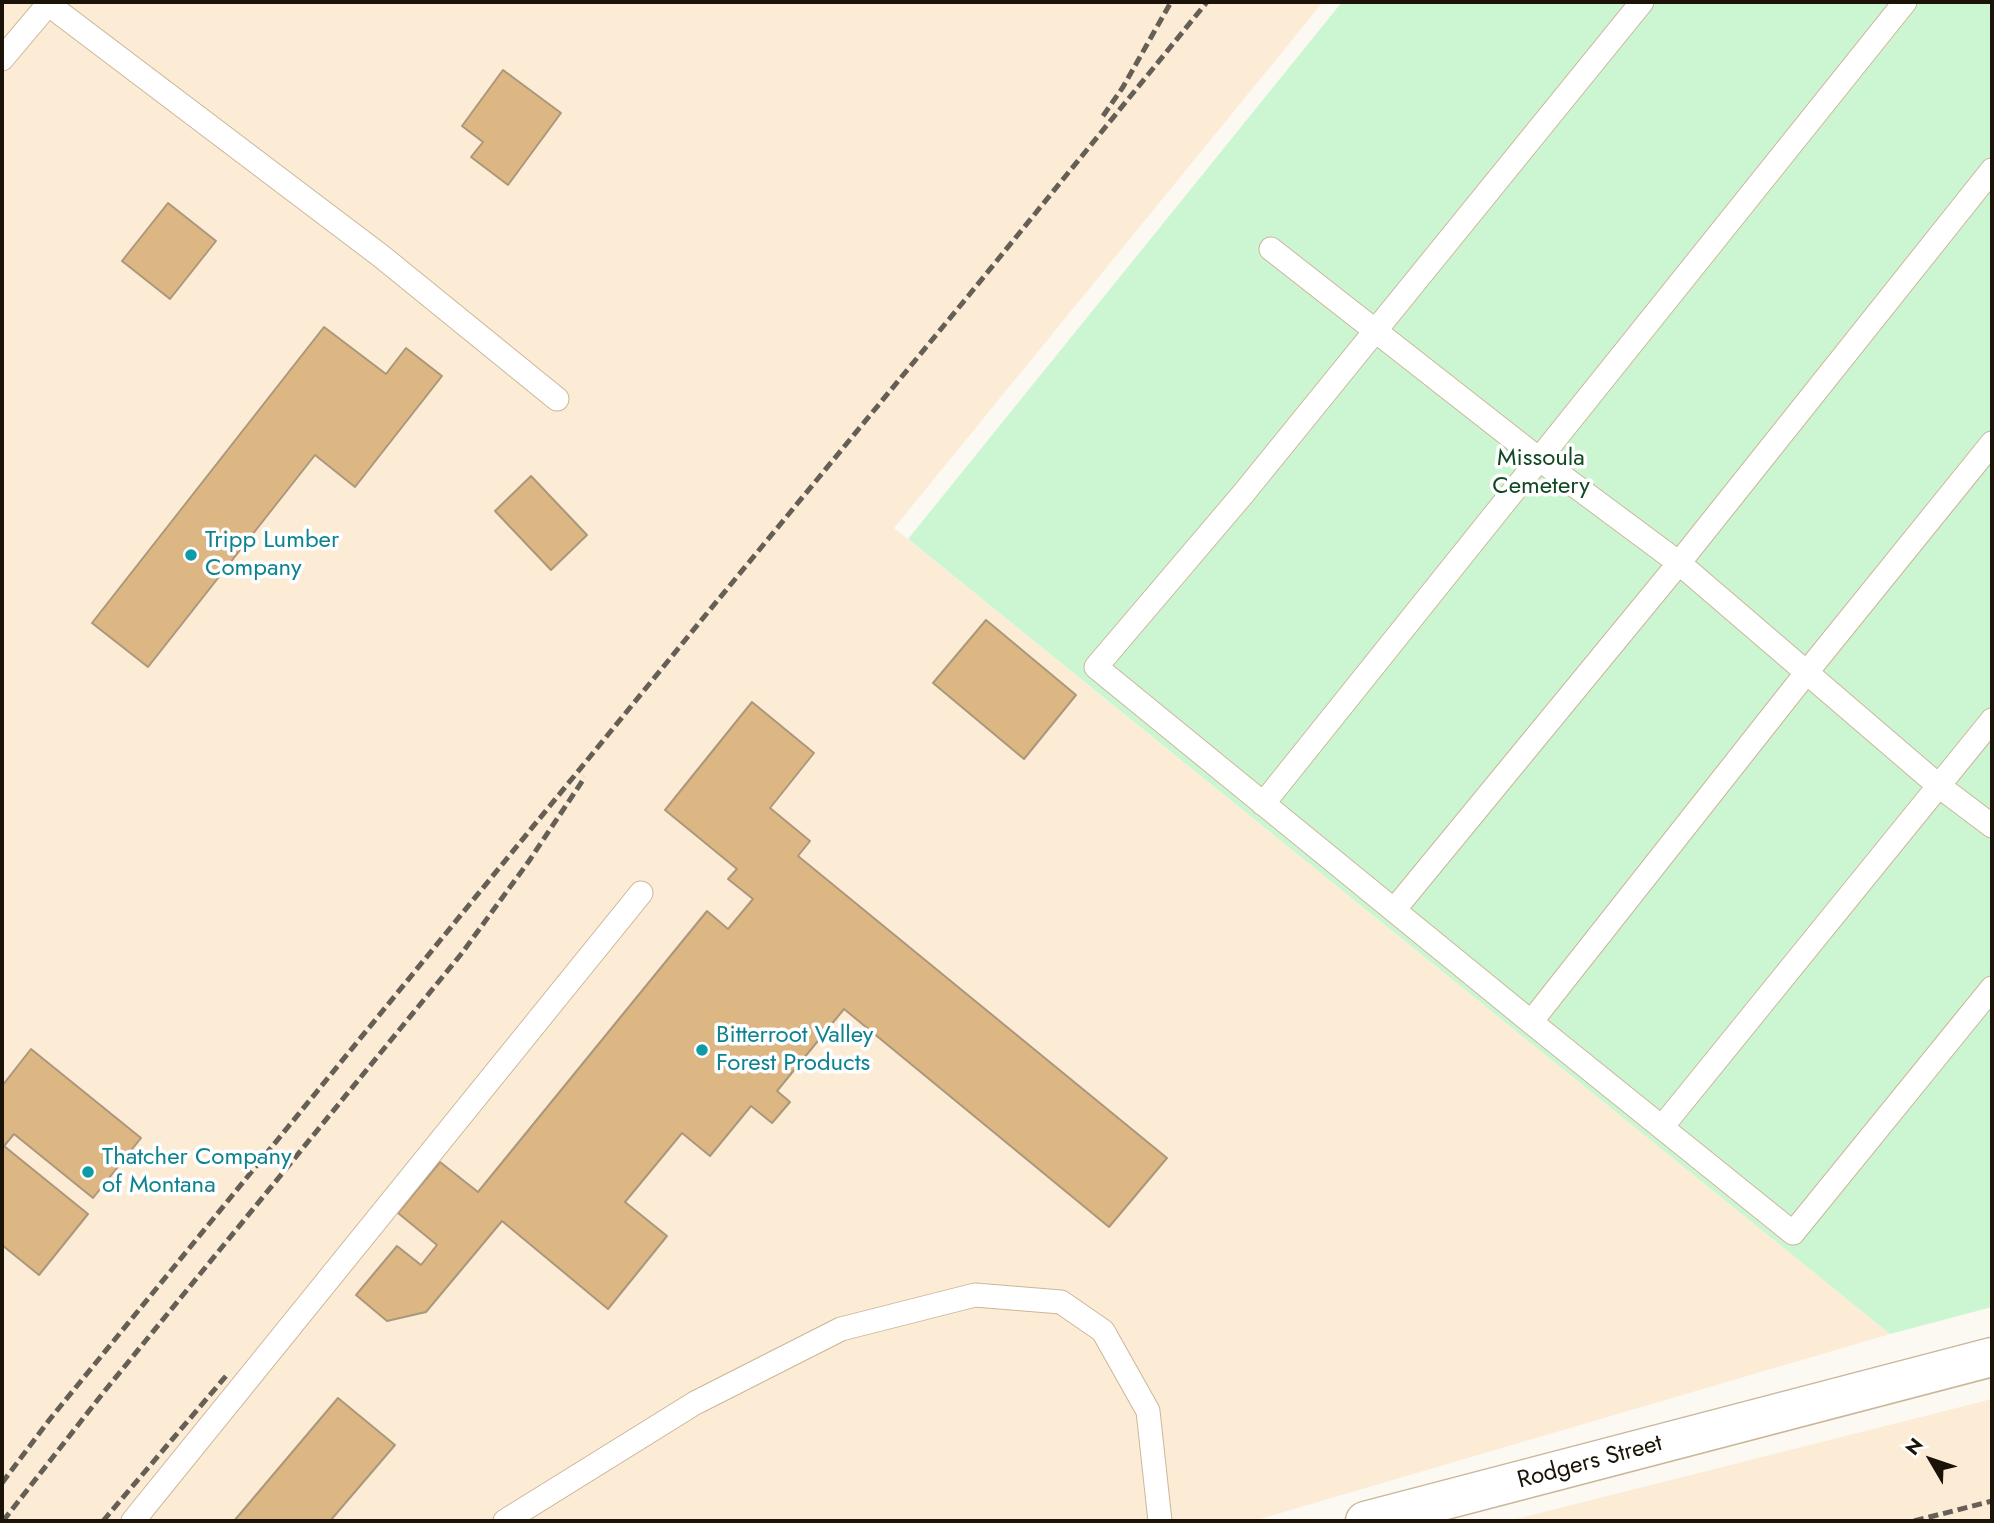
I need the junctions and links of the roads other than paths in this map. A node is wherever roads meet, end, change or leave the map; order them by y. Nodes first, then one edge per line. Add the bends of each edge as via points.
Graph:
1 (1642, 2) edge
2 (1905, 2) edge
3 (49, 3) edge
4 (2, 60) edge
5 (1992, 170) edge
6 (1271, 249) dead end
7 (1376, 330) junction
8 (557, 398) dead end
9 (1992, 443) edge
10 (1539, 459) junction
11 (1679, 563) junction
12 (1807, 672) junction
13 (1992, 720) edge
14 (1939, 786) junction
15 (1263, 804) junction
16 (1992, 826) edge
17 (641, 893) dead end
18 (1394, 910) junction
19 (1992, 988) edge
20 (1531, 1022) junction
21 (1662, 1127) junction
22 (1992, 1357) edge
23 (133, 1521) edge
24 (505, 1521) edge
25 (1160, 1521) edge
26 (1366, 1521) edge

1 - 7 lane
2 - 10 lane
3 - 4 lane
3 - 8 lane via 381,256
5 - 11 lane
6 - 7 lane
7 - 10 lane
7 - 15 lane via 1096,667
9 - 12 lane
10 - 11 lane
10 - 15 lane
11 - 12 lane
11 - 18 lane
12 - 14 lane
12 - 20 lane
13 - 14 lane
14 - 16 lane
14 - 21 lane
15 - 18 lane
17 - 23 lane
18 - 20 lane
19 - 21 lane via 1793,1233
20 - 21 lane
22 - 26 street, Rodgers Street
24 - 25 lane via 695,1403 841,1329 975,1295 1061,1302 1103,1331 1147,1411

